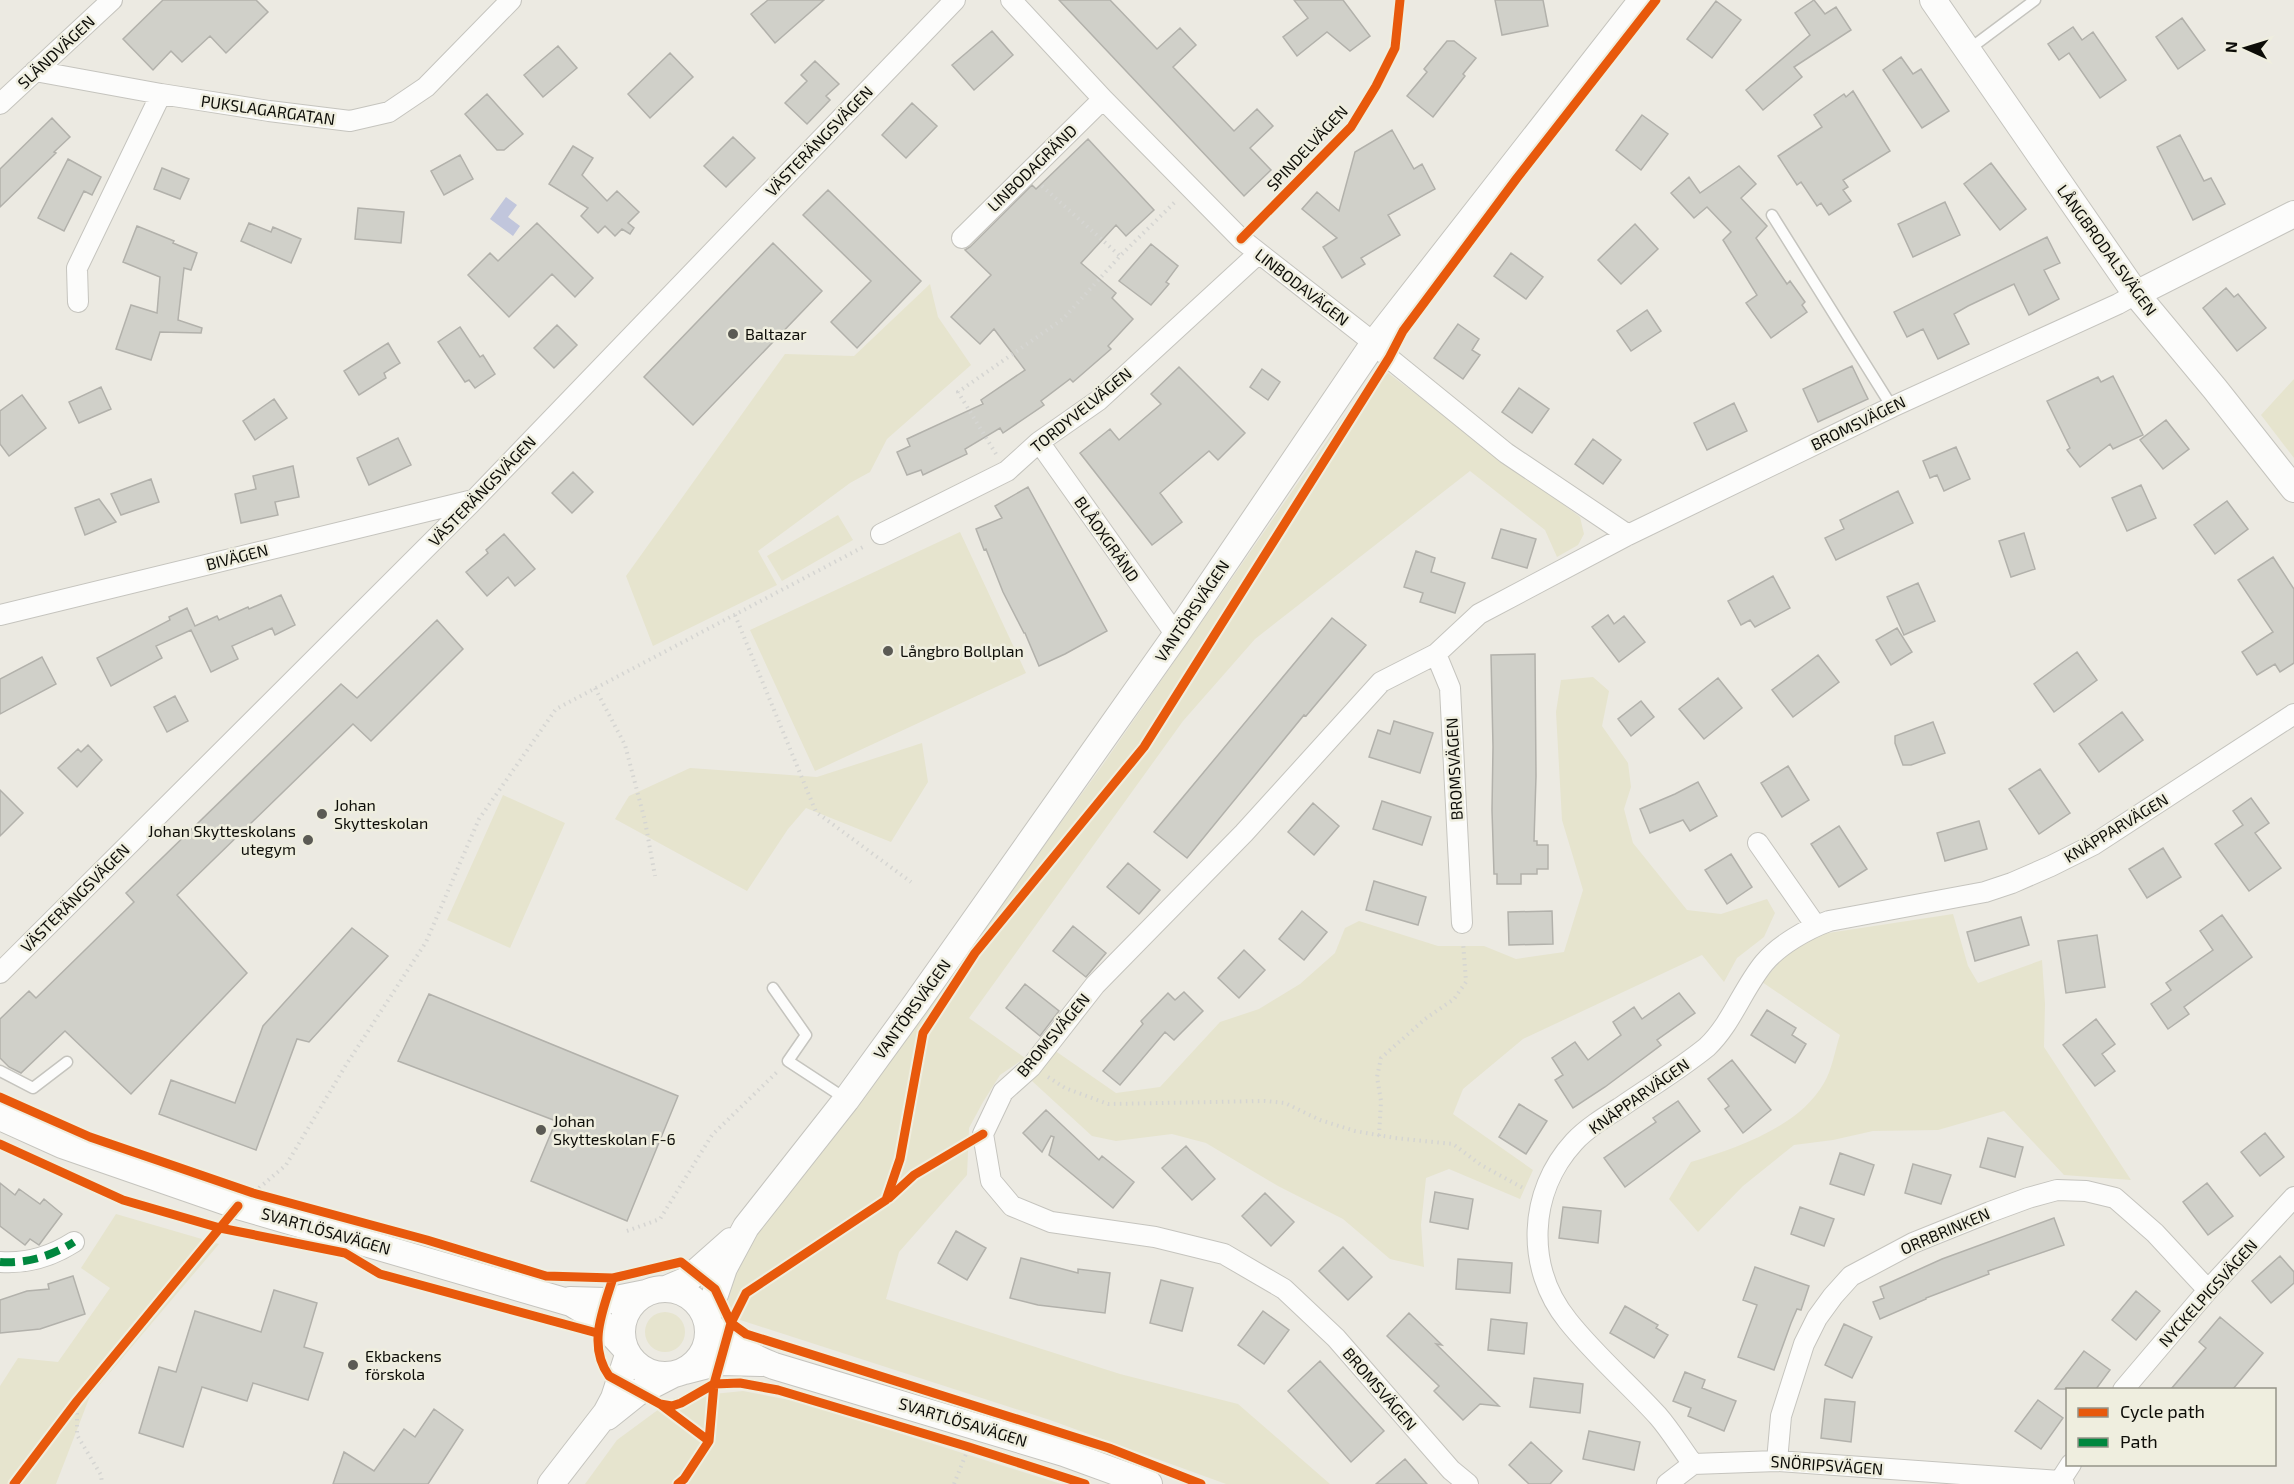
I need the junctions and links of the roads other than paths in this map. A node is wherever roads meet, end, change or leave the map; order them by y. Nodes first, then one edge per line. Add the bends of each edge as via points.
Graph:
1 (112, 0) edge
2 (511, 0) edge
3 (955, 0) edge
4 (1011, 0) edge
5 (1642, 0) edge
6 (1933, 0) edge
7 (2036, 0) edge
8 (1967, 51) junction
9 (36, 71) junction
10 (160, 94) junction
11 (1103, 99) junction
12 (0, 104) edge
13 (2294, 214) edge
14 (1772, 215) dead end
15 (962, 238) dead end
16 (1259, 253) junction
17 (2136, 294) junction
18 (78, 302) dead end
19 (1374, 343) junction
20 (1892, 407) junction
21 (1039, 442) junction
22 (2294, 489) edge
23 (474, 500) junction
24 (881, 534) road end
25 (1628, 535) junction
26 (0, 615) edge
27 (1176, 635) junction
28 (1436, 654) junction
29 (2294, 714) edge
30 (1758, 843) dead end
31 (1462, 923) road end
32 (1816, 926) junction
33 (0, 973) edge
34 (773, 988) dead end
35 (67, 1062) dead end
36 (0, 1071) edge
37 (846, 1100) junction
38 (0, 1117) edge
39 (2294, 1197) edge
40 (746, 1227) junction
41 (74, 1242) dead end
42 (0, 1262) edge
43 (659, 1290) junction
44 (2208, 1290) junction
45 (555, 1297) junction
46 (708, 1321) junction
47 (626, 1351) junction
48 (774, 1366) junction
49 (678, 1373) junction
50 (2124, 1388) edge
51 (596, 1428) junction
52 (1777, 1461) junction
53 (1693, 1464) junction
54 (2070, 1466) edge
55 (2062, 1483) edge
56 (551, 1484) edge
57 (1149, 1484) edge
58 (1468, 1484) edge
59 (1667, 1484) edge

1 - 9 street, SLÄNDVÄGEN
2 - 10 street, PUKSLAGARGATAN via 426,87 389,112 350,121
3 - 23 street, VÄSTERÄNGSVÄGEN
4 - 11 street, LINBODAVÄGEN
5 - 19 street, VANTÖRSVÄGEN
6 - 8 street, LÅNGBRODALSVÄGEN
7 - 8 lane
8 - 17 street, LÅNGBRODALSVÄGEN
9 - 10 street, PUKSLAGARGATAN
9 - 12 street, SLÄNDVÄGEN
10 - 18 street via 77,268
11 - 15 street, LINBODAGRÄND
11 - 16 street, LINBODAVÄGEN via 1240,239
13 - 17 street, BROMSVÄGEN
14 - 20 lane
16 - 19 street, LINBODAVÄGEN
16 - 21 street, TORDYVELVÄGEN via 1099,400
17 - 20 street, BROMSVÄGEN
17 - 22 street, LÅNGBRODALSVÄGEN
19 - 25 street, LINBODAVÄGEN via 1506,453
19 - 27 street, VANTÖRSVÄGEN
20 - 25 street, BROMSVÄGEN
21 - 24 street, TORDYVELVÄGEN via 1007,471
21 - 27 street, BLÅOXGRÄND
23 - 26 street, BIVÄGEN
23 - 33 street, VÄSTERÄNGSVÄGEN
25 - 28 street, BROMSVÄGEN via 1479,614
27 - 37 street, VANTÖRSVÄGEN
28 - 31 street, BROMSVÄGEN via 1450,688
28 - 58 street, BROMSVÄGEN via 1381,682 1244,833 1095,985 1031,1067 1003,1092 983,1134 992,1181 1012,1206 1051,1222 1155,1237 1224,1254 1284,1289 1336,1338 1451,1470
29 - 32 street, KNÄPPARVÄGEN via 2093,845 2051,866 1985,892
30 - 32 street
32 - 53 street, KNÄPPARVÄGEN via 1765,962 1723,1029 1707,1047 1574,1142 1554,1169 1541,1198 1537,1238 1547,1287 1567,1320 1660,1418
34 - 37 lane via 806,1035 788,1061
35 - 36 lane via 33,1088
37 - 40 street, VANTÖRSVÄGEN
38 - 45 street, SVARTLÖSAVÄGEN via 63,1145 238,1206
39 - 44 street, NYCKELPIGSVÄGEN
40 - 43 street, VANTÖRSVÄGEN via 687,1280
40 - 46 street, VANTÖRSVÄGEN via 724,1268
41 - 42 street via 56,1253 34,1259
43 - 45 street, SVARTLÖSAVÄGEN via 606,1301
43 - 46 street via 680,1292 692,1299
43 - 47 street via 639,1298 630,1308 624,1321
44 - 50 street, NYCKELPIGSVÄGEN
44 - 52 street, ORRBRINKEN via 2155,1233 2115,1198 2057,1190 1990,1212 1913,1243 1851,1276 1833,1296 1804,1344 1781,1416
45 - 47 street, SVARTLÖSAVÄGEN via 600,1320
46 - 48 street, SVARTLÖSAVÄGEN via 725,1340
46 - 49 street via 705,1350 696,1362
47 - 49 street via 644,1370 657,1375
47 - 51 street via 614,1398
48 - 49 street, SVARTLÖSAVÄGEN via 720,1362
48 - 57 street, SVARTLÖSAVÄGEN via 1064,1453
49 - 51 street via 637,1393
51 - 56 street
52 - 53 street, SNÖRIPSVÄGEN
52 - 55 street, SNÖRIPSVÄGEN
53 - 59 street
54 - 55 street

